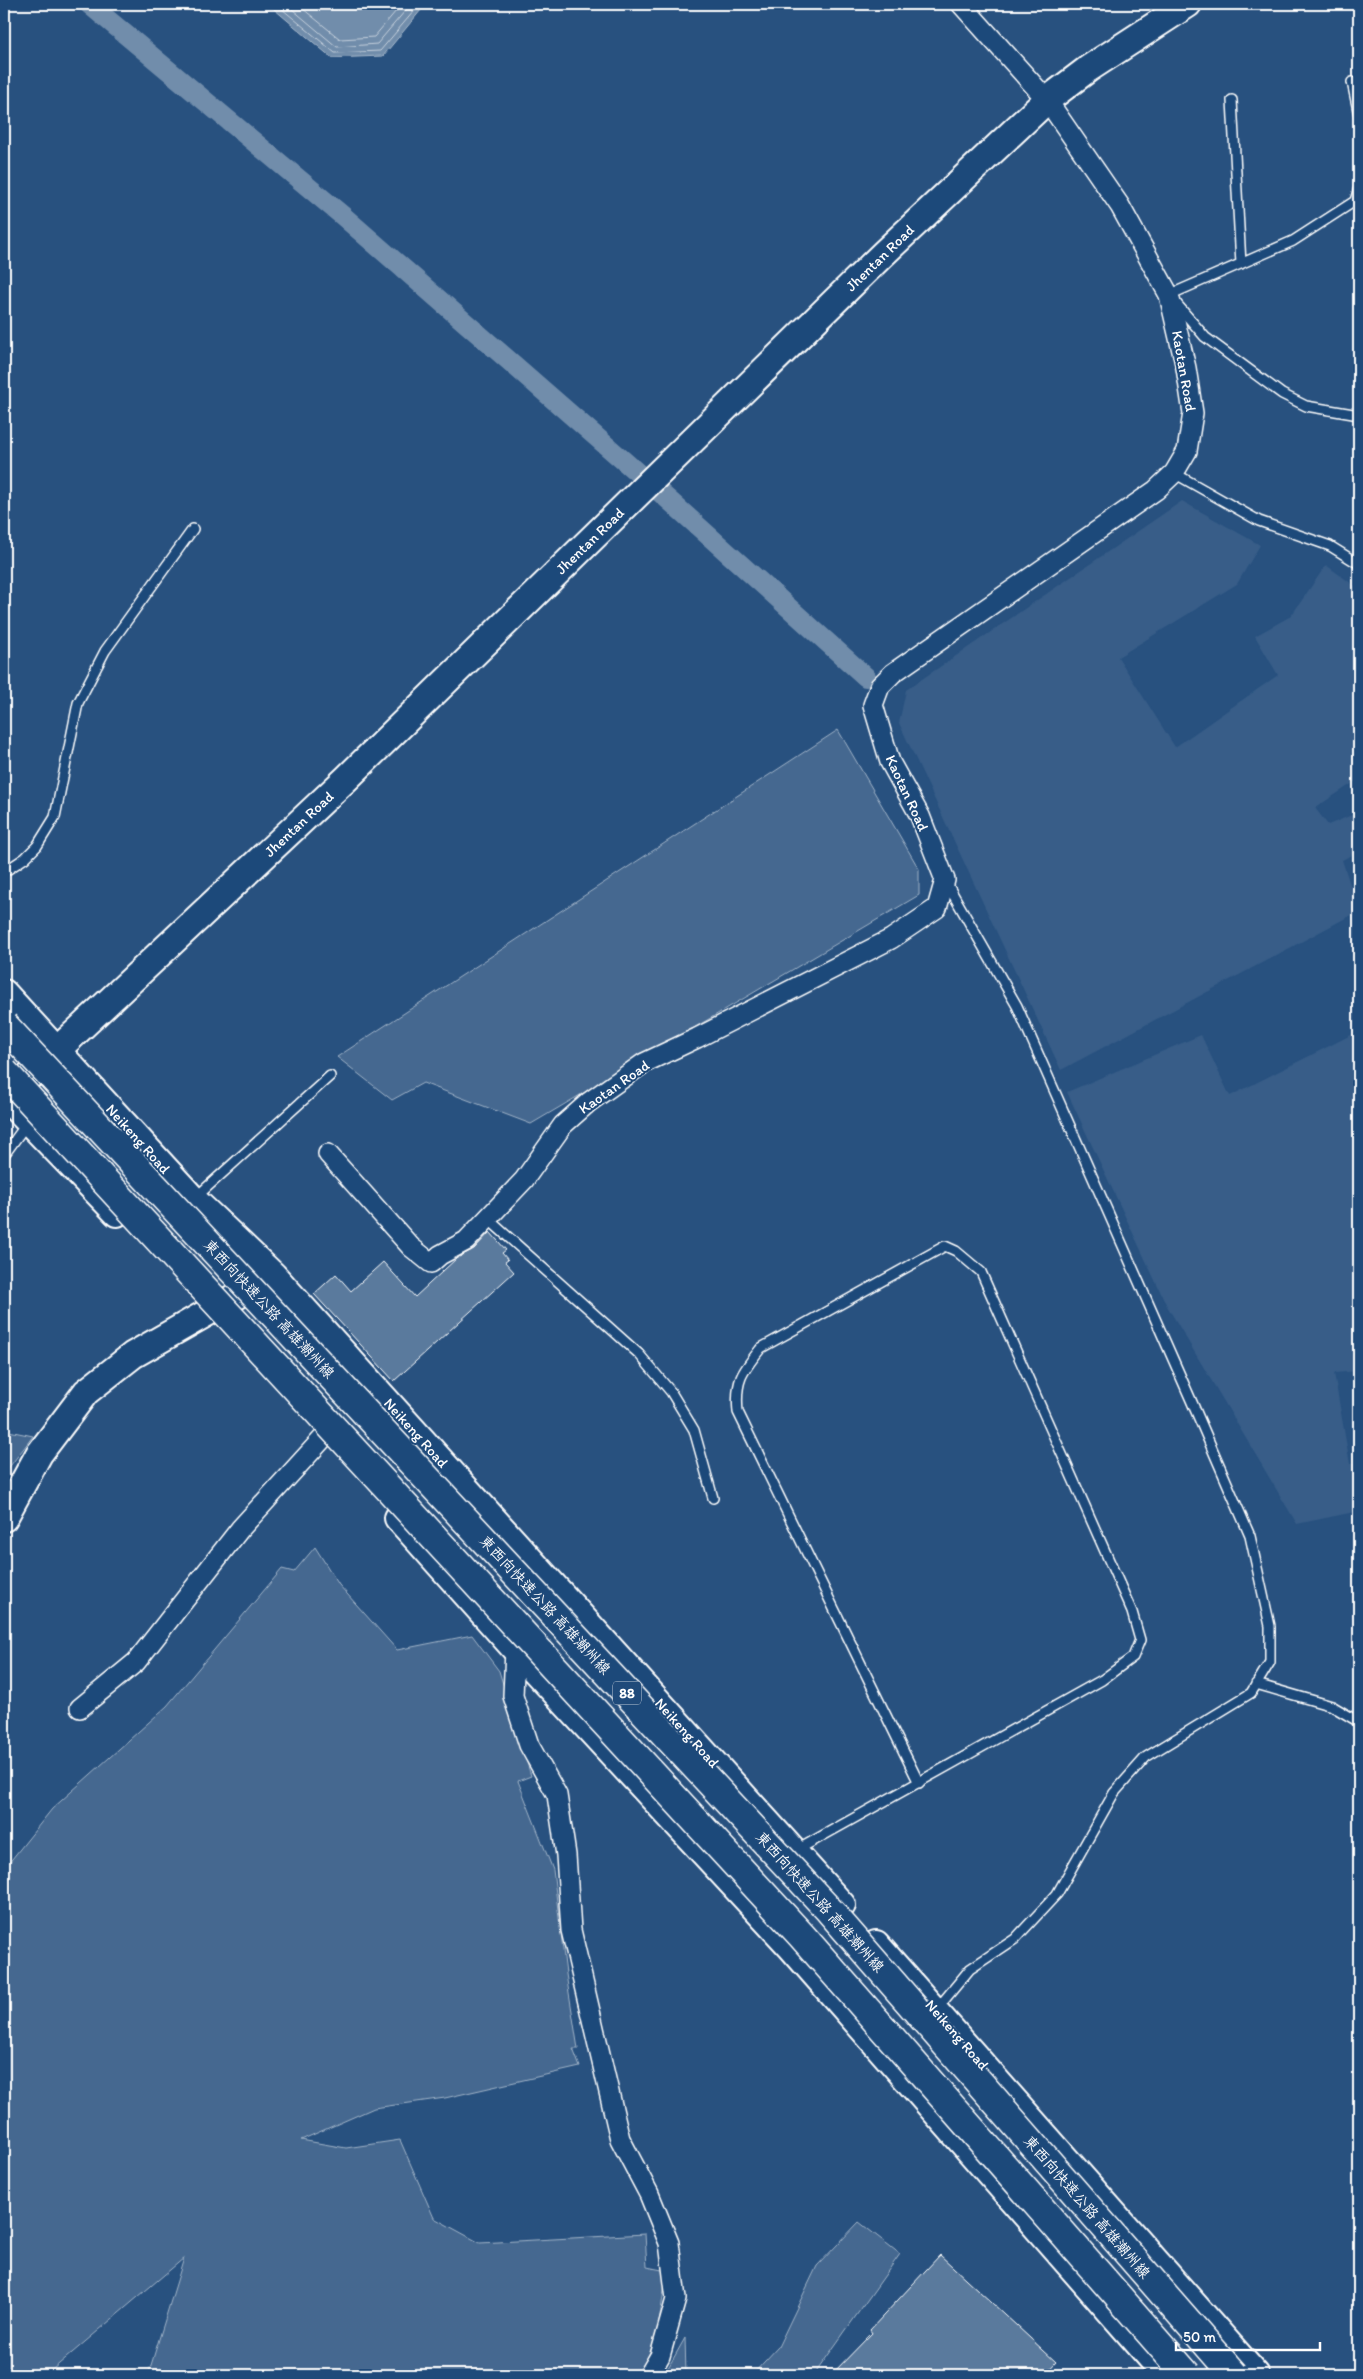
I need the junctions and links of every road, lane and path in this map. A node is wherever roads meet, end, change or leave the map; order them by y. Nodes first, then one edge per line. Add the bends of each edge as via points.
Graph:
1 (961, 4) edge
2 (1188, 4) edge
3 (1352, 82) dead end
4 (1047, 100) junction
5 (1232, 100) dead end
6 (1359, 114) edge
7 (1359, 188) edge
8 (1357, 201) edge
9 (1241, 264) junction
10 (1169, 296) junction
11 (1359, 415) edge
12 (1174, 473) junction
13 (193, 529) dead end
14 (1359, 564) edge
15 (4, 872) edge
16 (945, 880) junction
17 (4, 993) edge
18 (4, 1025) edge
19 (58, 1050) junction
20 (330, 1076) dead end
21 (4, 1088) edge
22 (28, 1122) junction
23 (4, 1154) edge
24 (328, 1154) dead end
25 (193, 1199) junction
26 (487, 1218) junction
27 (273, 1275) junction
28 (211, 1309) junction
29 (325, 1436) junction
30 (713, 1498) dead end
31 (4, 1518) edge
32 (515, 1649) junction
33 (1256, 1684) junction
34 (80, 1708) dead end
35 (1359, 1722) edge
36 (918, 1783) junction
37 (794, 1852) junction
38 (936, 2011) junction
39 (649, 2375) edge
40 (1166, 2375) edge
41 (1187, 2375) edge
42 (1234, 2375) edge
43 (1256, 2375) edge

1 - 4 street, Kaotan Road
2 - 4 main road, Jhentan Road via 1088,69
3 - 6 lane
4 - 10 street, Kaotan Road via 1120,206
4 - 19 main road, Jhentan Road via 883,254 346,779
5 - 9 lane
7 - 8 lane
8 - 9 lane via 1293,241
9 - 10 lane
10 - 11 lane via 1204,336 1282,394 1306,406
10 - 12 street, Kaotan Road via 1193,414 1187,451
12 - 14 lane via 1259,521 1330,546
12 - 16 street, Kaotan Road via 1156,490 901,667 880,686 873,705 890,762 920,816
13 - 15 lane via 105,651 78,703 54,817 31,852
16 - 26 street, Kaotan Road via 937,908 890,939 644,1063 589,1102 563,1125 524,1180
16 - 33 lane via 1017,1006 1250,1536 1270,1626 1270,1662
17 - 19 main road, Neikeng Road
18 - 42 highway, 東西向快速公路 高雄潮州線 / 88, bridge via 829,1910
19 - 21 main road, Jhentan Road
19 - 25 main road, Neikeng Road
20 - 25 lane
21 - 22 main road
21 - 41 highway, 88, bridge via 802,1936
22 - 23 lane
22 - 28 main road
24 - 26 street, Kaotan Road via 411,1247 430,1263 466,1241
25 - 27 main road, Neikeng Road
26 - 30 lane via 639,1354 671,1392 694,1430
27 - 28 main road
27 - 37 main road, Neikeng Road
28 - 29 main road
28 - 31 main road via 133,1355 86,1392 39,1454
29 - 32 main road
29 - 34 street via 240,1530 136,1662
32 - 39 street via 512,1696 529,1745 557,1795 566,1855 570,1930 620,2139 649,2194 669,2243 676,2299 660,2356
32 - 40 main road via 791,1947
33 - 35 lane via 1332,1706
33 - 38 lane via 1251,1693 1146,1757 1114,1793 1057,1894 1015,1939 970,1969
36 - 36 lane via 1102,1680 1132,1657 1140,1640 1132,1612 981,1272 945,1246 762,1348 745,1368 736,1390 738,1412
36 - 37 lane
37 - 38 main road, Neikeng Road
38 - 43 main road, Neikeng Road

